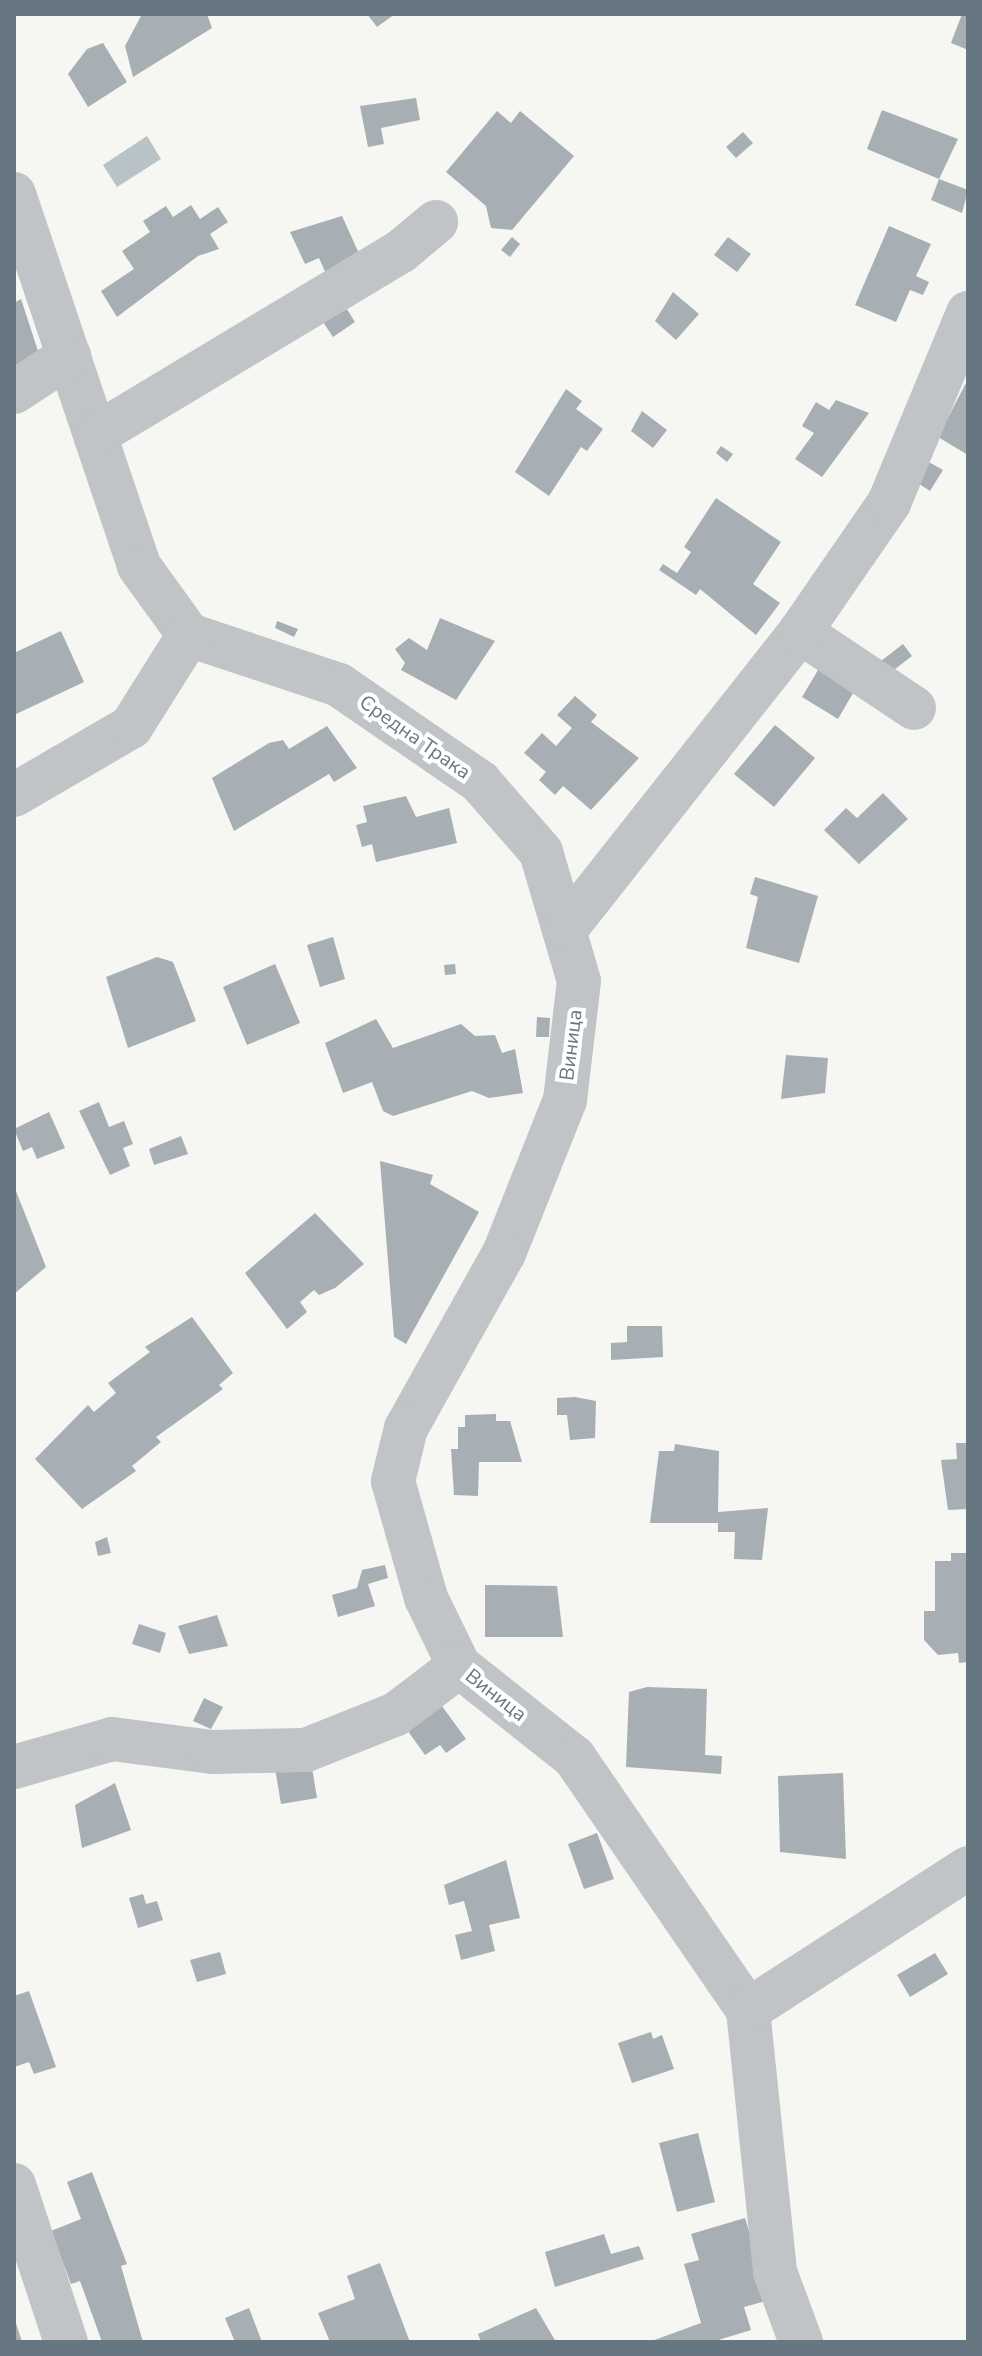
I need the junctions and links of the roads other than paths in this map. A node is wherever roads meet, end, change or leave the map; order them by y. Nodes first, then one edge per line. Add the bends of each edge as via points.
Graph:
1 (14, 194) edge
2 (436, 222) dead end
3 (968, 313) edge
4 (69, 356) junction
5 (14, 392) edge
6 (95, 435) junction
7 (800, 632) junction
8 (189, 635) junction
9 (914, 708) dead end
10 (14, 795) edge
11 (568, 926) junction
12 (459, 1666) junction
13 (14, 1767) edge
14 (968, 1868) edge
15 (748, 2010) junction
16 (14, 2185) edge
17 (66, 2342) edge
18 (801, 2342) edge

1 - 4 street
2 - 6 street via 400,252
3 - 7 street via 889,503
4 - 5 street
4 - 6 street
6 - 8 street via 139,566
7 - 9 street
7 - 11 street
8 - 10 street via 131,727
8 - 11 street, Средна Трака via 339,685 480,782 541,852
11 - 12 street, Виница via 579,981 565,1100 504,1253 406,1428 393,1481 426,1598
12 - 13 street via 396,1714 306,1750 212,1752 112,1739
12 - 15 street, Виница via 574,1757
14 - 15 street
15 - 18 street, Виница via 775,2272
16 - 17 street

